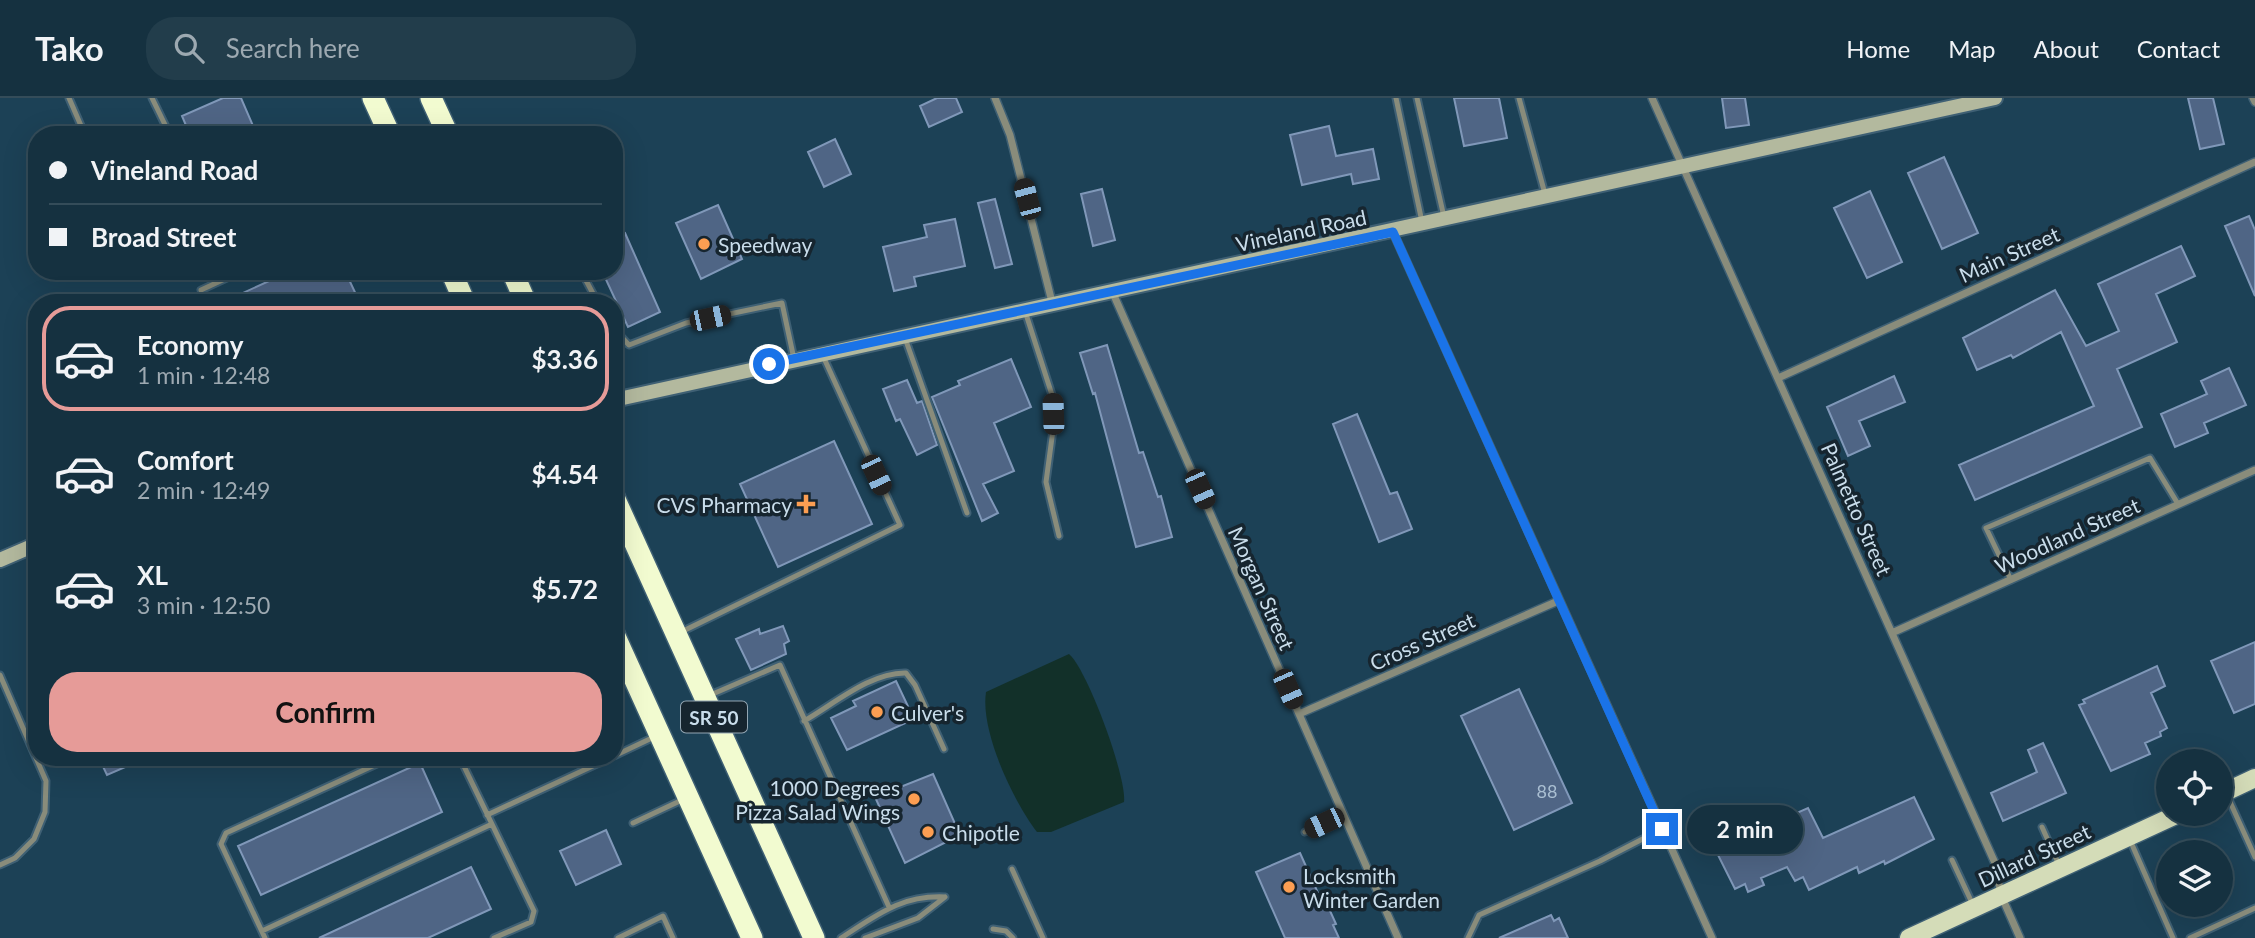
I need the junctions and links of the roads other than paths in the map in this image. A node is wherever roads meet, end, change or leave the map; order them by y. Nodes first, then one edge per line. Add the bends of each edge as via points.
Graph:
1 (69, 98) edge
2 (152, 98) edge
3 (373, 98) edge
4 (431, 98) edge
5 (995, 98) edge
6 (1396, 98) edge
7 (1417, 98) edge
8 (1519, 98) edge
9 (1652, 98) edge
10 (1995, 98) edge
11 (81, 126) edge
12 (166, 126) edge
13 (386, 126) edge
14 (444, 126) edge
15 (2255, 162) edge
16 (1683, 166) junction
17 (1546, 197) junction
18 (1445, 220) junction
19 (1422, 225) junction
20 (1393, 232) junction
21 (223, 280) edge
22 (1112, 290) junction
23 (203, 294) edge
24 (1052, 302) junction
25 (1024, 308) junction
26 (904, 335) junction
27 (623, 339) edge
28 (822, 353) junction
29 (794, 359) junction
30 (1778, 378) junction
31 (623, 398) edge
32 (2255, 470) edge
33 (2178, 504) junction
34 (967, 513) dead end
35 (623, 516) edge
36 (1059, 536) dead end
37 (28, 548) edge
38 (0, 560) edge
39 (2011, 580) junction
40 (1558, 601) junction
41 (1894, 632) junction
42 (677, 634) junction
43 (623, 667) edge
44 (0, 675) edge
45 (705, 698) junction
46 (1299, 714) junction
47 (804, 721) junction
48 (660, 735) junction
49 (28, 740) edge
50 (944, 749) dead end
51 (623, 752) edge
52 (39, 766) edge
53 (372, 766) edge
54 (464, 766) edge
55 (592, 766) edge
56 (2255, 778) edge
57 (2233, 788) edge
58 (688, 797) junction
59 (2233, 812) edge
60 (487, 814) junction
61 (1343, 814) junction
62 (633, 823) dead end
63 (492, 824) junction
64 (2156, 824) edge
65 (2042, 827) dead end
66 (1662, 829) junction
67 (1305, 832) dead end
68 (2129, 837) junction
69 (2255, 857) edge
70 (1952, 860) dead end
71 (0, 865) edge
72 (2060, 868) junction
73 (1012, 869) dead end
74 (2001, 895) junction
75 (889, 907) junction
76 (1974, 908) junction
77 (2255, 908) edge
78 (896, 929) junction
79 (993, 929) dead end
80 (262, 931) junction
81 (265, 938) edge
82 (494, 938) edge
83 (618, 938) edge
84 (673, 938) edge
85 (752, 938) edge
86 (814, 938) edge
87 (841, 938) edge
88 (865, 938) edge
89 (900, 938) edge
90 (1013, 938) edge
91 (1043, 938) edge
92 (1398, 938) edge
93 (1468, 938) edge
94 (1712, 938) edge
95 (1909, 938) edge
96 (2020, 938) edge
97 (2173, 938) edge
98 (2189, 938) edge

1 - 11 lane
2 - 12 lane
3 - 13 highway
4 - 14 highway
5 - 24 street via 1010,135
6 - 19 lane
7 - 18 lane
8 - 17 lane
9 - 16 street, Palmetto Street
10 - 16 main road, Vineland Road
15 - 30 street, Main Street
16 - 17 main road, Vineland Road
16 - 30 street, Palmetto Street
17 - 18 main road, Vineland Road
18 - 19 main road, Vineland Road
19 - 20 main road, Vineland Road
20 - 22 main road, Vineland Road
20 - 40 street
21 - 23 lane via 201,290
22 - 24 main road, Vineland Road
22 - 46 street, Morgan Street
24 - 25 main road, Vineland Road
25 - 26 main road, Vineland Road
25 - 36 lane via 1052,398 1054,430 1046,482
26 - 28 main road, Vineland Road
26 - 34 lane
27 - 29 lane via 629,345 686,323 782,303
28 - 29 main road, Vineland Road
28 - 42 lane via 900,525
29 - 31 main road, Vineland Road
30 - 41 street, Palmetto Street
32 - 33 street, Woodland Street
33 - 39 street, Woodland Street
33 - 39 lane via 2150,458 1986,528
35 - 42 highway, SR 50
37 - 38 main road
39 - 41 street, Woodland Street
40 - 46 street, Cross Street
40 - 66 street
41 - 74 street, Palmetto Street via 1995,863
42 - 45 highway, SR 50
43 - 48 highway, SR 50
44 - 49 lane
45 - 47 lane via 780,665
45 - 86 highway, SR 50
46 - 61 street, Morgan Street
47 - 50 lane via 850,693 895,673 906,673
47 - 75 lane
48 - 51 lane
48 - 58 highway, SR 50
52 - 71 lane via 46,781 44,812 34,839 15,858
53 - 80 lane via 226,832 221,844
54 - 60 lane
55 - 60 lane
56 - 57 main road
58 - 62 lane
58 - 85 highway, SR 50
59 - 69 lane
60 - 63 lane
61 - 67 lane
61 - 92 street, Morgan Street
63 - 80 lane
63 - 82 lane via 534,911 531,922
64 - 68 main road, Dillard Street
65 - 72 lane
66 - 93 lane via 1479,915
66 - 94 street
68 - 72 main road, Dillard Street
68 - 97 lane
70 - 76 lane
72 - 74 main road, Dillard Street
73 - 91 lane
74 - 76 main road, Dillard Street
74 - 96 street, Palmetto Street
75 - 78 lane via 922,896 945,897
75 - 87 lane
76 - 95 main road, Dillard Street
77 - 98 lane
78 - 88 lane
78 - 89 lane
79 - 90 lane via 1006,931
80 - 81 lane
83 - 84 lane via 663,916

